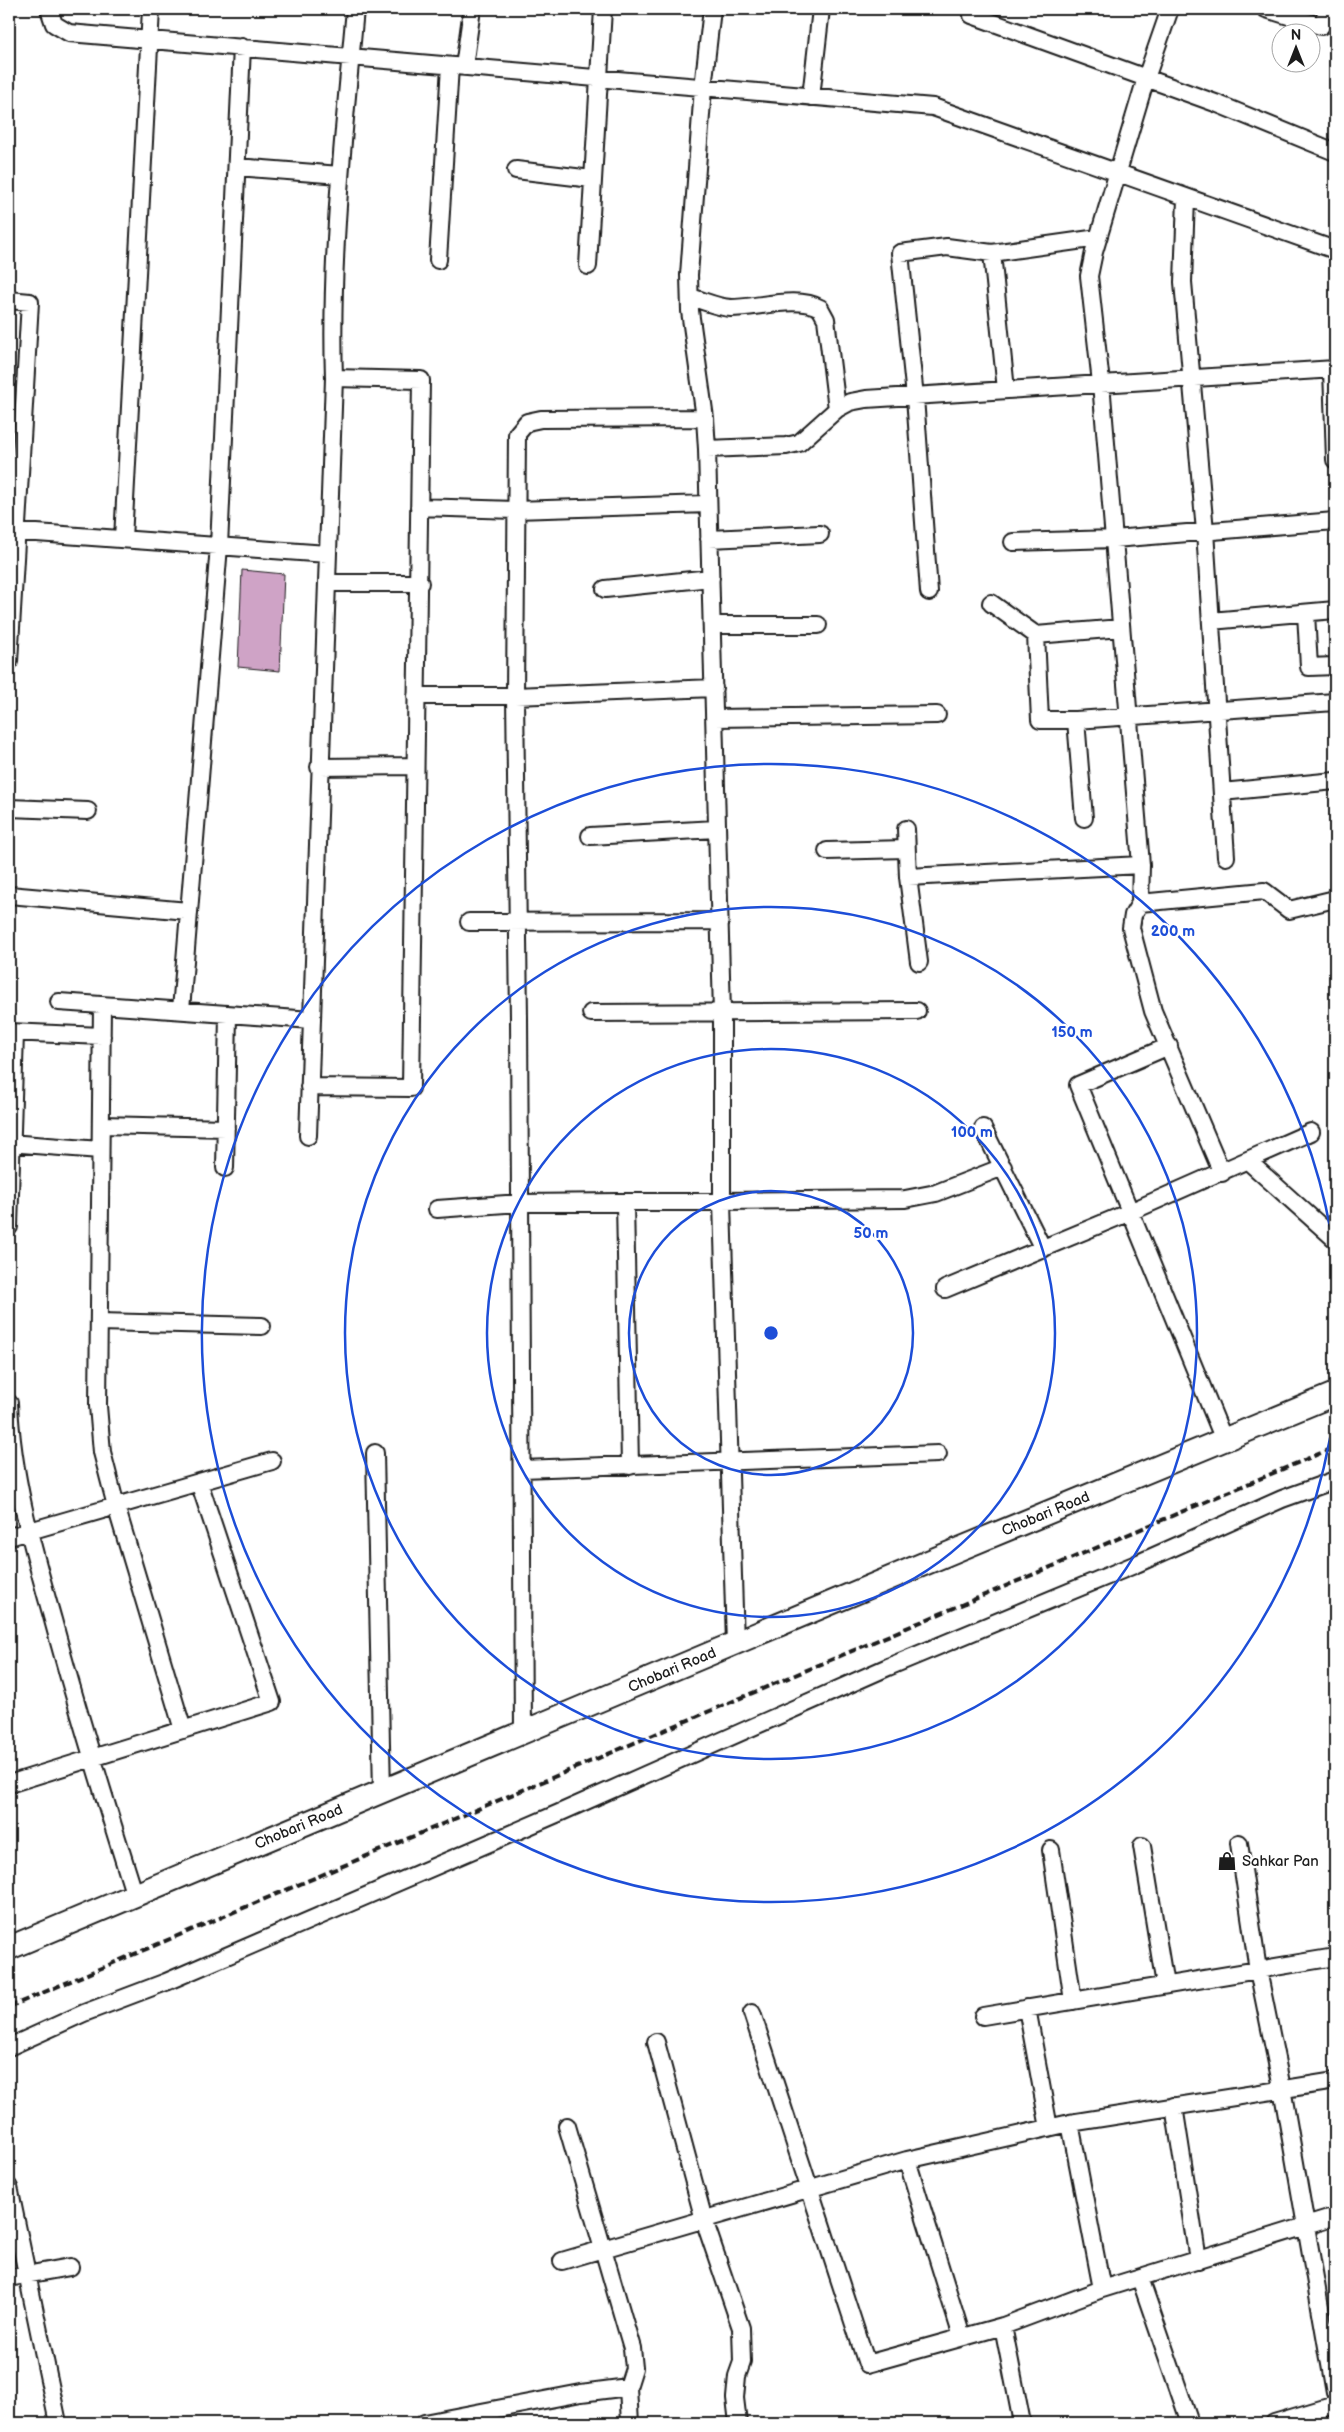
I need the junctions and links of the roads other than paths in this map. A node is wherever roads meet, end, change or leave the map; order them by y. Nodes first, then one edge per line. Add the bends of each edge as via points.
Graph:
1 (49, 9) edge
2 (151, 9) edge
3 (355, 9) edge
4 (472, 9) edge
5 (603, 9) edge
6 (712, 9) edge
7 (821, 9) edge
8 (972, 9) edge
9 (1170, 9) edge
10 (1266, 9) edge
11 (1328, 9) edge
12 (149, 38) junction
13 (242, 47) junction
14 (350, 56) junction
15 (457, 66) junction
16 (598, 78) junction
17 (1146, 78) junction
18 (703, 88) junction
19 (811, 97) junction
20 (1335, 152) edge
21 (237, 167) junction
22 (516, 170) dead end
23 (1118, 174) junction
24 (340, 175) junction
25 (592, 179) junction
26 (1186, 198) junction
27 (1098, 238) junction
28 (1335, 250) edge
29 (992, 252) junction
30 (438, 260) dead end
31 (588, 266) dead end
32 (9, 300) edge
33 (690, 304) junction
34 (1334, 369) edge
35 (334, 378) junction
36 (1190, 379) junction
37 (1101, 383) junction
38 (1006, 390) junction
39 (915, 397) junction
40 (833, 412) junction
41 (705, 418) junction
42 (707, 449) junction
43 (1335, 460) edge
44 (708, 504) junction
45 (419, 507) junction
46 (515, 510) junction
47 (1335, 521) edge
48 (13, 531) edge
49 (1205, 531) junction
50 (820, 534) dead end
51 (123, 539) junction
52 (709, 539) junction
53 (1114, 539) junction
54 (1013, 542) dead end
55 (219, 546) junction
56 (327, 554) junction
57 (711, 578) junction
58 (326, 583) junction
59 (420, 583) junction
60 (606, 589) dead end
61 (929, 592) dead end
62 (991, 603) dead end
63 (1335, 610) edge
64 (1306, 613) junction
65 (1210, 622) junction
66 (713, 625) junction
67 (818, 625) dead end
68 (1121, 628) junction
69 (1036, 635) junction
70 (9, 662) edge
71 (1335, 666) edge
72 (714, 688) junction
73 (416, 696) junction
74 (515, 696) junction
75 (1335, 702) edge
76 (1217, 711) junction
77 (937, 715) dead end
78 (1128, 717) junction
79 (714, 718) junction
80 (1076, 720) junction
81 (415, 766) junction
82 (320, 767) junction
83 (1335, 781) edge
84 (1222, 792) junction
85 (9, 808) edge
86 (88, 811) dead end
87 (1084, 818) dead end
88 (716, 829) junction
89 (906, 829) dead end
90 (590, 836) dead end
91 (906, 849) junction
92 (827, 851) dead end
93 (1226, 857) dead end
94 (1141, 866) junction
95 (908, 877) junction
96 (9, 895) edge
97 (1335, 899) edge
98 (1140, 903) junction
99 (188, 911) junction
100 (718, 921) junction
101 (469, 922) dead end
102 (518, 923) junction
103 (919, 962) dead end
104 (59, 1002) dead end
105 (102, 1005) junction
106 (181, 1010) junction
107 (917, 1011) dead end
108 (591, 1013) dead end
109 (722, 1013) junction
110 (228, 1014) junction
111 (312, 1020) junction
112 (12, 1032) edge
113 (102, 1036) junction
114 (1169, 1046) junction
115 (310, 1087) junction
116 (101, 1125) junction
117 (226, 1128) junction
118 (983, 1128) dead end
119 (1311, 1132) dead end
120 (308, 1136) dead end
121 (11, 1144) edge
122 (100, 1150) junction
123 (1248, 1161) junction
124 (1003, 1167) junction
125 (225, 1168) dead end
126 (1222, 1173) junction
127 (625, 1202) junction
128 (722, 1202) junction
129 (520, 1203) junction
130 (437, 1209) dead end
131 (1130, 1212) junction
132 (9, 1227) edge
133 (1335, 1239) edge
134 (1043, 1248) junction
135 (945, 1288) dead end
136 (98, 1322) junction
137 (262, 1326) dead end
138 (1335, 1394) edge
139 (9, 1402) edge
140 (1224, 1440) junction
141 (374, 1453) dead end
142 (938, 1454) dead end
143 (272, 1461) dead end
144 (730, 1463) junction
145 (630, 1466) junction
146 (522, 1469) junction
147 (1335, 1480) edge
148 (199, 1482) junction
149 (116, 1506) junction
150 (28, 1531) junction
151 (9, 1537) edge
152 (734, 1644) junction
153 (183, 1730) junction
154 (523, 1733) junction
155 (91, 1758) junction
156 (9, 1784) edge
157 (382, 1792) junction
158 (1239, 1843) dead end
159 (1142, 1846) dead end
160 (1051, 1850) dead end
161 (135, 1896) junction
162 (9, 1948) edge
163 (1335, 1957) edge
164 (1258, 1970) junction
165 (1165, 1985) junction
166 (1073, 2001) junction
167 (1027, 2008) junction
168 (752, 2013) dead end
169 (983, 2016) dead end
170 (656, 2042) dead end
171 (9, 2048) edge
172 (1335, 2081) edge
173 (1282, 2088) junction
174 (1174, 2106) junction
175 (1070, 2123) junction
176 (567, 2126) dead end
177 (1049, 2128) junction
178 (907, 2160) junction
179 (9, 2187) edge
180 (809, 2190) junction
181 (1335, 2217) edge
182 (704, 2220) junction
183 (1306, 2227) junction
184 (604, 2249) junction
185 (1198, 2260) junction
186 (562, 2261) dead end
187 (70, 2267) dead end
188 (27, 2275) junction
189 (9, 2278) edge
190 (1140, 2278) junction
191 (1102, 2289) junction
192 (1003, 2326) junction
193 (962, 2338) junction
194 (628, 2387) junction
195 (1335, 2394) edge
196 (1335, 2405) edge
197 (463, 2420) edge
198 (58, 2423) edge
199 (424, 2423) edge
200 (630, 2423) edge
201 (738, 2423) edge
202 (1022, 2423) edge
203 (1190, 2423) edge
204 (1274, 2423) edge

1 - 12 street via 54,24 69,33
2 - 12 street
3 - 14 street
4 - 15 street
5 - 16 street
6 - 18 street
7 - 19 street
8 - 17 street via 972,15
9 - 17 street
10 - 11 street via 1321,26
12 - 13 street
12 - 51 street
13 - 14 street
13 - 21 street
14 - 15 street
14 - 24 street
15 - 16 street
15 - 30 street
16 - 18 street
16 - 25 street
17 - 20 street
17 - 23 street
18 - 19 street
18 - 33 street via 689,275
19 - 23 street via 933,107
21 - 24 street
21 - 55 street
22 - 25 street
23 - 26 street
23 - 27 street
24 - 35 street
25 - 31 street
26 - 28 street
26 - 36 street via 1182,282
27 - 29 street
27 - 37 street via 1091,264 1090,287
29 - 38 street
29 - 39 street via 947,247 900,252
32 - 48 street via 30,302
33 - 40 street via 732,308 800,303 820,308 826,319
33 - 41 street
34 - 36 street
34 - 43 street
35 - 45 street via 421,380
35 - 56 street
36 - 37 street
36 - 49 street
37 - 38 street
37 - 53 street
38 - 39 street
39 - 40 street via 866,399 850,402
39 - 61 street
40 - 42 street via 805,440 786,446
41 - 42 street
41 - 46 street via 541,419 526,422 517,434
42 - 44 street
44 - 46 street
44 - 52 street
45 - 46 street
45 - 59 street
46 - 74 street
47 - 49 street
48 - 51 street
48 - 70 street
49 - 53 street
49 - 65 street
50 - 52 street
51 - 55 street
52 - 57 street
53 - 54 street
53 - 68 street
55 - 56 street
55 - 99 street
56 - 58 street
57 - 60 street
57 - 66 street
58 - 59 street
58 - 82 street
59 - 73 street
62 - 69 street
63 - 64 street
64 - 65 street
64 - 71 street via 1309,667
65 - 76 street
66 - 67 street
66 - 72 street
68 - 69 street
68 - 78 street
69 - 80 street via 1040,720
72 - 74 street
72 - 79 street
73 - 74 street
73 - 81 street
74 - 102 street
75 - 76 street
76 - 78 street
76 - 84 street
77 - 79 street
78 - 80 street
78 - 94 street
79 - 88 street
80 - 87 street
81 - 82 street
81 - 115 street via 411,1088
82 - 111 street
83 - 84 street
84 - 93 street
85 - 86 street
88 - 90 street
88 - 100 street
89 - 91 street
91 - 92 street
91 - 95 street
94 - 95 street
94 - 98 street
95 - 103 street
96 - 99 street
97 - 98 street via 1289,910 1264,891
98 - 114 street via 1131,928 1153,1011
99 - 106 street
100 - 102 street
100 - 109 street
101 - 102 street
102 - 129 street
104 - 105 street
105 - 106 street
105 - 113 street
106 - 110 street
107 - 109 street
108 - 109 street
109 - 128 street
110 - 111 street
110 - 117 street
111 - 115 street
112 - 113 street
112 - 121 street
113 - 116 street
114 - 126 street
114 - 131 street via 1078,1084
115 - 120 street
116 - 117 street
116 - 122 street
117 - 125 street
118 - 124 street
119 - 123 street
121 - 122 street
121 - 132 street
122 - 136 street
123 - 126 street
123 - 133 street
124 - 128 street via 905,1200
124 - 134 street
126 - 131 street
127 - 128 street
127 - 129 street
127 - 145 street
128 - 144 street
129 - 130 street
129 - 146 street
131 - 134 street
131 - 140 street
134 - 135 street
136 - 137 street
136 - 149 street via 98,1406 102,1452
138 - 140 street, Chobari Road
139 - 150 street via 10,1436
140 - 152 street, Chobari Road
141 - 157 street
142 - 144 street
143 - 148 street
144 - 145 street
144 - 152 street
145 - 146 street
146 - 154 street
147 - 171 street via 1282,1499 1134,1565 888,1667 568,1809 166,1982 84,2013
148 - 149 street
148 - 153 street via 272,1702
149 - 150 street
149 - 153 street
150 - 151 street
150 - 155 street
152 - 154 street, Chobari Road
153 - 155 street
154 - 157 street, Chobari Road
155 - 156 street
155 - 161 street
157 - 161 street, Chobari Road
158 - 164 street
159 - 165 street
160 - 166 street
161 - 162 street, Chobari Road
163 - 164 street
164 - 165 street
164 - 173 street
165 - 166 street
166 - 167 street
167 - 169 street
167 - 177 street
168 - 180 street
170 - 182 street
172 - 173 street
173 - 174 street
173 - 183 street
174 - 175 street
174 - 185 street
175 - 177 street
175 - 191 street
176 - 184 street
177 - 178 street
178 - 180 street
178 - 193 street
179 - 188 street
180 - 182 street
180 - 193 street via 867,2364
181 - 183 street
182 - 184 street
182 - 201 street via 741,2328 742,2362 735,2398
183 - 185 street
183 - 195 street
184 - 186 street
184 - 194 street via 632,2348 634,2368
185 - 190 street
187 - 188 street
188 - 189 street
188 - 198 street
190 - 191 street
190 - 203 street
191 - 192 street
192 - 193 street
192 - 202 street
194 - 197 street
194 - 200 street
196 - 204 street
197 - 199 street

